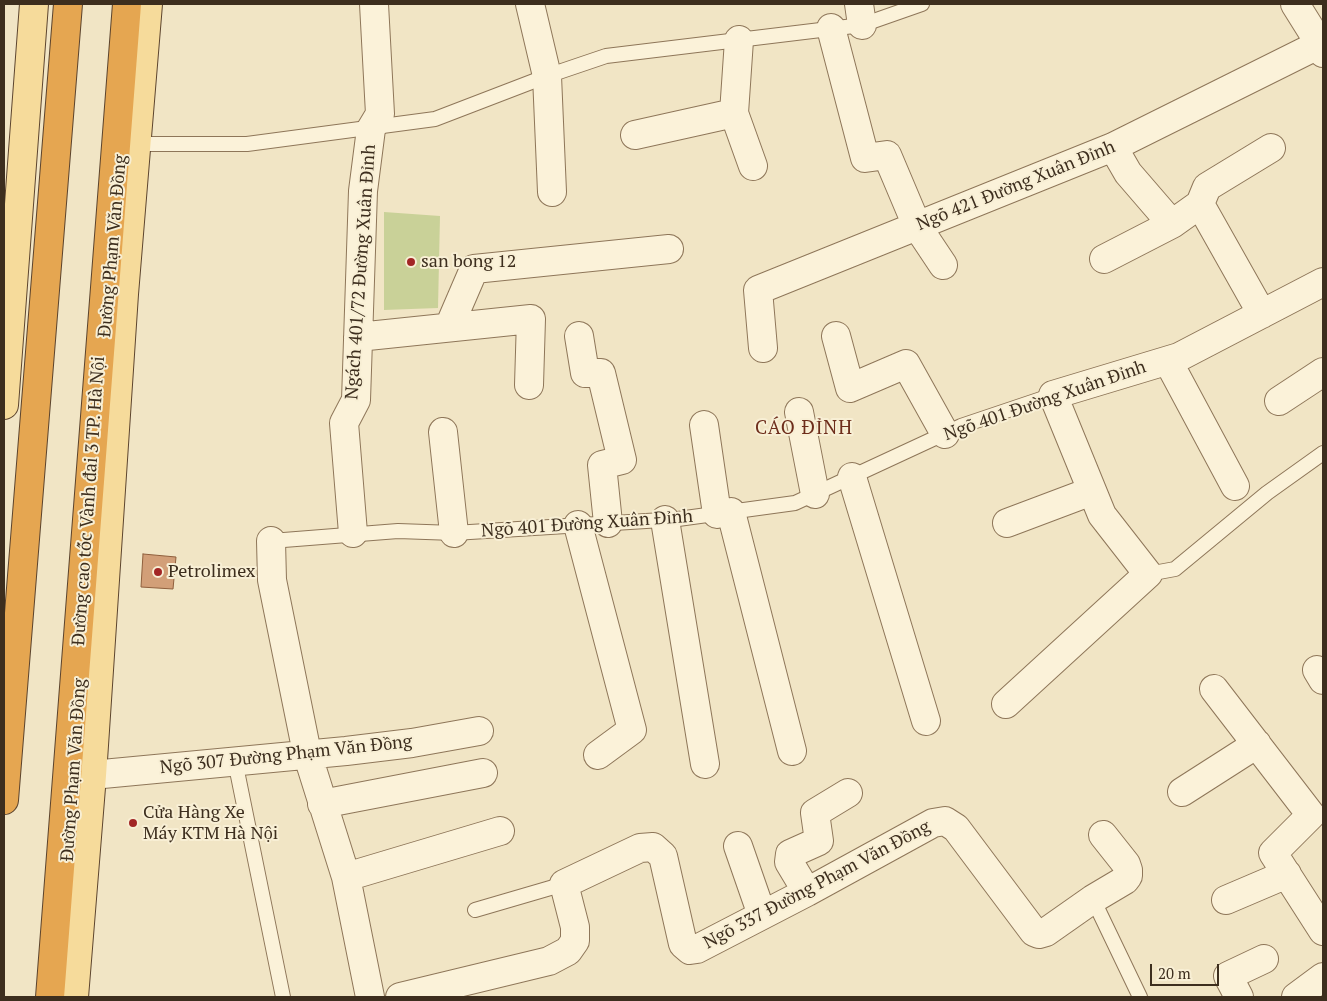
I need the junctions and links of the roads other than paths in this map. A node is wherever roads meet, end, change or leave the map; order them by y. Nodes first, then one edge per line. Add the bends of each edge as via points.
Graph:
1 (34, 4) edge
2 (54, 4) edge
3 (68, 4) edge
4 (127, 4) edge
5 (132, 4) edge
6 (148, 4) edge
7 (374, 4) edge
8 (530, 4) edge
9 (922, 4) edge
10 (1295, 4) edge
11 (861, 14) edge
12 (831, 28) junction
13 (739, 40) junction
14 (1321, 48) edge
15 (547, 76) junction
16 (734, 112) junction
17 (371, 129) junction
18 (635, 135) dead end
19 (137, 144) junction
20 (1113, 146) junction
21 (1272, 148) dead end
22 (753, 166) dead end
23 (552, 192) dead end
24 (1200, 204) junction
25 (1172, 224) junction
26 (917, 226) junction
27 (669, 249) dead end
28 (1104, 259) dead end
29 (943, 265) dead end
30 (1323, 282) edge
31 (1262, 314) junction
32 (449, 327) junction
33 (579, 336) dead end
34 (836, 336) dead end
35 (358, 337) junction
36 (763, 348) dead end
37 (1168, 361) junction
38 (1323, 372) edge
39 (529, 384) dead end
40 (1053, 395) junction
41 (1279, 401) dead end
42 (4, 405) edge
43 (800, 412) dead end
44 (704, 425) dead end
45 (442, 432) dead end
46 (945, 434) junction
47 (1323, 453) edge
48 (852, 477) junction
49 (1235, 486) dead end
50 (1092, 490) junction
51 (815, 494) junction
52 (724, 513) junction
53 (665, 520) junction
54 (608, 523) junction
55 (1007, 523) dead end
56 (578, 525) junction
57 (353, 533) junction
58 (454, 533) junction
59 (271, 542) joint
60 (1148, 574) junction
61 (4, 658) edge
62 (1214, 689) dead end
63 (1006, 704) dead end
64 (926, 721) dead end
65 (479, 731) dead end
66 (1257, 744) junction
67 (792, 751) dead end
68 (307, 754) junction
69 (598, 755) dead end
70 (235, 761) junction
71 (705, 764) dead end
72 (483, 773) dead end
73 (92, 775) junction
74 (1182, 792) dead end
75 (848, 794) dead end
76 (4, 800) edge
77 (322, 804) junction
78 (500, 831) dead end
79 (1103, 835) dead end
80 (738, 846) dead end
81 (1287, 874) junction
82 (346, 877) junction
83 (564, 884) junction
84 (807, 892) junction
85 (1093, 899) junction
86 (1226, 900) dead end
87 (475, 910) dead end
88 (762, 915) junction
89 (1323, 931) edge
90 (1264, 959) dead end
91 (1323, 978) edge
92 (50, 997) edge
93 (57, 997) edge
94 (74, 997) edge
95 (283, 997) edge
96 (370, 997) edge
97 (400, 997) edge
98 (1140, 997) edge
99 (1239, 997) edge
100 (1296, 997) edge

1 - 42 main road
2 - 61 main road
3 - 76 highway
4 - 92 highway, Đường cao tốc Vành đai 3 TP. Hà Nội
5 - 93 main road, Đường Phạm Văn Đồng
6 - 19 main road, Đường Phạm Văn Đồng
7 - 17 street, Ngách 401/72 Đường Xuân Đỉnh via 380,114
8 - 15 street
9 - 11 lane
10 - 14 street
11 - 12 lane
12 - 13 lane
12 - 26 street via 865,158 887,155
13 - 15 lane via 606,56
13 - 16 street
14 - 20 street, Ngõ 421 Đường Xuân Đỉnh
15 - 17 lane via 435,119
15 - 23 street
16 - 18 street
16 - 22 street
17 - 19 lane via 247,144
17 - 35 street, Ngách 401/72 Đường Xuân Đỉnh via 362,191
19 - 73 main road, Đường Phạm Văn Đồng
20 - 25 street via 1128,173
20 - 26 street, Ngõ 421 Đường Xuân Đỉnh
21 - 24 street via 1207,187
24 - 25 street
24 - 31 street
25 - 28 street
26 - 29 street
26 - 36 street, Ngõ 421 Đường Xuân Đỉnh via 758,290
27 - 32 street via 474,270
30 - 31 street, Ngõ 401 Đường Xuân Đỉnh
31 - 37 street, Ngõ 401 Đường Xuân Đỉnh
32 - 35 street
32 - 39 street via 531,318
33 - 54 street via 585,373 601,373 622,460 602,465
34 - 46 street via 850,388 906,364
35 - 57 street, Ngách 401/72 Đường Xuân Đỉnh via 356,400 344,423
37 - 40 street, Ngõ 401 Đường Xuân Đỉnh
37 - 49 street
38 - 41 street
40 - 46 lane, Ngõ 401 Đường Xuân Đỉnh
40 - 50 street
43 - 51 street
44 - 52 street
45 - 58 street
46 - 48 lane, Ngõ 401 Đường Xuân Đỉnh
47 - 60 lane via 1267,493 1176,569
48 - 51 lane, Ngõ 401 Đường Xuân Đỉnh
48 - 64 street
50 - 55 street
50 - 60 street via 1102,515
51 - 52 lane, Ngõ 401 Đường Xuân Đỉnh via 795,503
52 - 53 lane, Ngõ 401 Đường Xuân Đỉnh
52 - 67 street
53 - 54 lane, Ngõ 401 Đường Xuân Đỉnh
53 - 71 street
54 - 56 lane, Ngõ 401 Đường Xuân Đỉnh
56 - 58 lane, Ngõ 401 Đường Xuân Đỉnh
56 - 69 street via 632,730
57 - 58 lane, Ngõ 401 Đường Xuân Đỉnh via 398,530
57 - 59 lane, Ngõ 401 Đường Xuân Đỉnh
59 - 68 street, Ngõ 401 Đường Xuân Đỉnh via 272,580
60 - 63 street
62 - 66 street
65 - 68 street, Ngõ 307 Đường Phạm Văn Đồng via 412,743
66 - 74 street
66 - 81 street via 1312,815 1273,853
68 - 70 street, Ngõ 307 Đường Phạm Văn Đồng
68 - 77 street, Ngõ 401 Đường Xuân Đỉnh
70 - 73 street, Ngõ 307 Đường Phạm Văn Đồng
70 - 95 lane
72 - 77 street
73 - 94 main road, Đường Phạm Văn Đồng
75 - 84 street via 815,813 819,841 790,854 789,862
77 - 82 street, Ngõ 401 Đường Xuân Đỉnh
78 - 82 street
79 - 85 street, Ngõ 337 Đường Phạm Văn Đồng via 1126,864 1128,876
80 - 88 street
81 - 86 street
81 - 89 street
82 - 96 street, Ngõ 401 Đường Xuân Đỉnh
83 - 87 lane
83 - 88 street, Ngõ 337 Đường Phạm Văn Đồng via 640,848 653,847 664,856 685,947 690,950 697,948
83 - 97 street via 575,927 575,941 568,951 549,961
84 - 85 street, Ngõ 337 Đường Phạm Văn Đồng via 933,823 945,821 956,828 1034,932 1046,932
84 - 88 street, Ngõ 337 Đường Phạm Văn Đồng
85 - 98 lane
90 - 99 street via 1228,976
91 - 100 street

